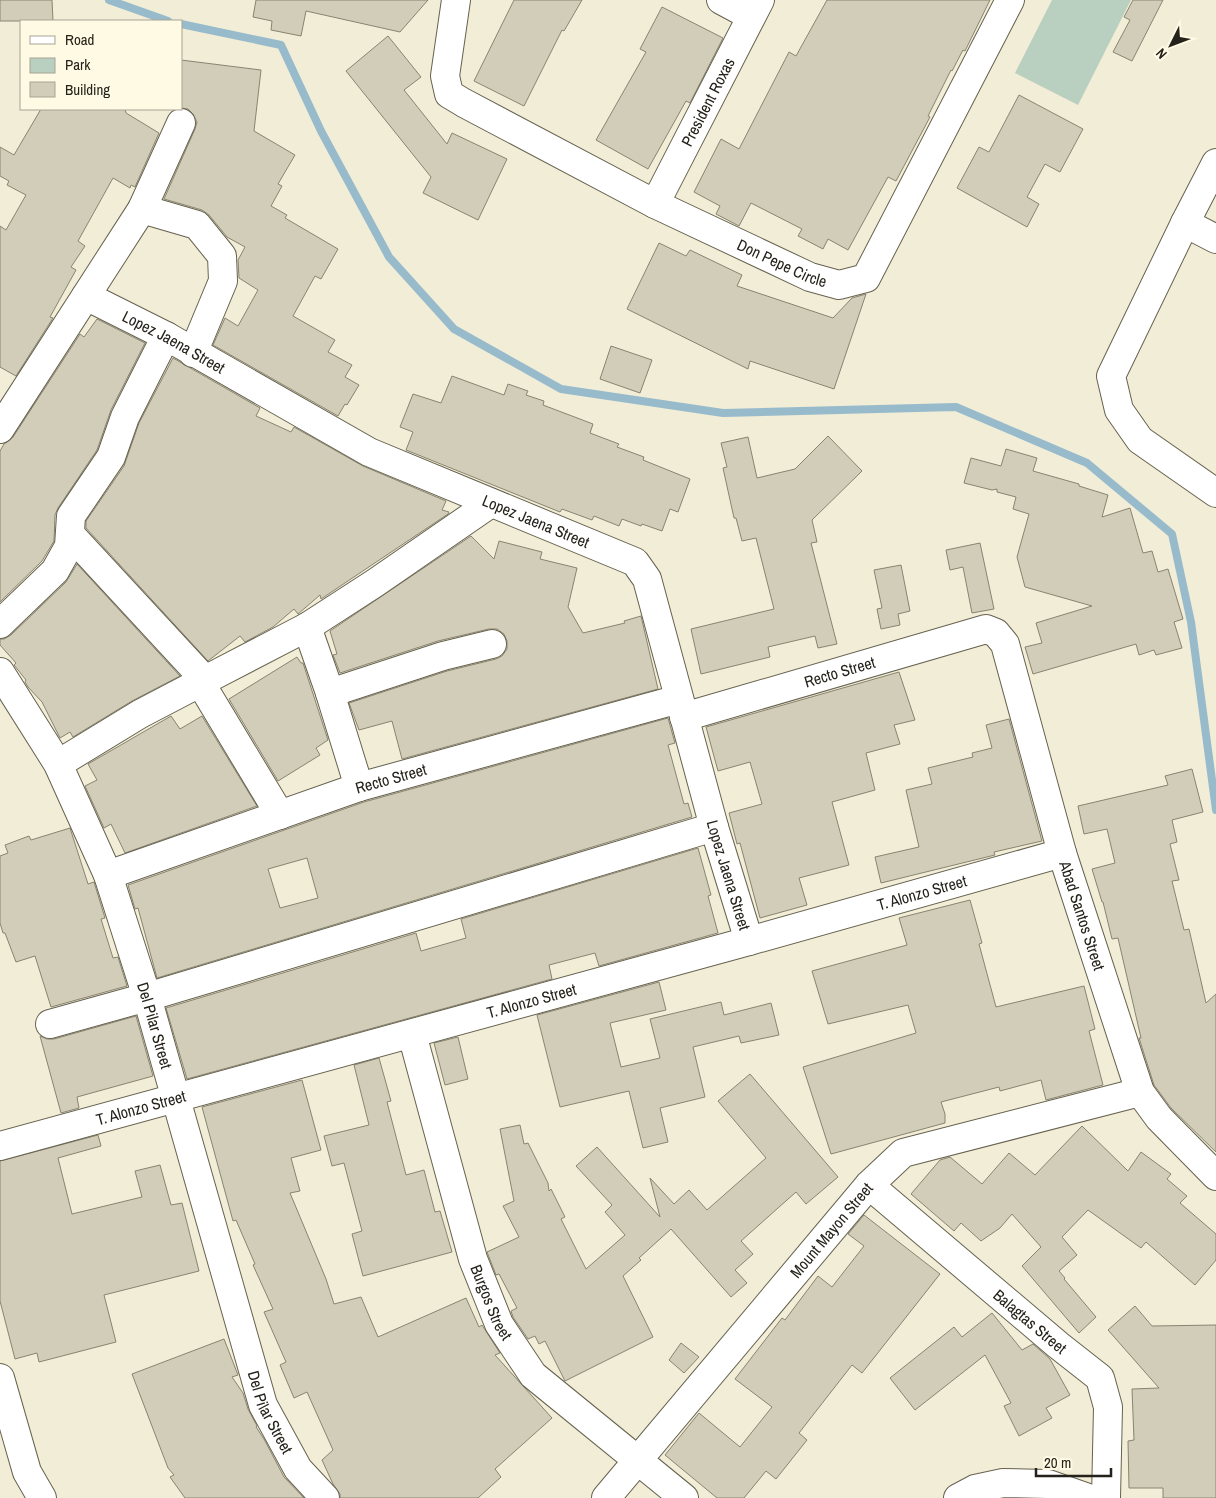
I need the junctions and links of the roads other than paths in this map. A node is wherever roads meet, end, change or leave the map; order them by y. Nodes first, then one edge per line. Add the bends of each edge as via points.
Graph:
1 (456, 0) edge
2 (721, 0) edge
3 (1010, 0) edge
4 (756, 8) edge
5 (181, 123) dead end
6 (1216, 163) edge
7 (655, 204) junction
8 (142, 209) junction
9 (1185, 223) junction
10 (1216, 239) edge
11 (86, 296) junction
12 (166, 336) junction
13 (193, 353) junction
14 (0, 430) edge
15 (1216, 493) edge
16 (491, 503) junction
17 (70, 534) junction
18 (0, 624) edge
19 (307, 627) junction
20 (996, 633) joint
21 (492, 644) dead end
22 (0, 672) edge
23 (202, 681) junction
24 (330, 693) junction
25 (681, 708) junction
26 (58, 764) junction
27 (359, 788) junction
28 (280, 815) junction
29 (714, 826) junction
30 (1062, 853) junction
31 (108, 875) junction
32 (749, 941) junction
33 (147, 997) junction
34 (50, 1024) dead end
35 (412, 1034) junction
36 (1140, 1092) junction
37 (175, 1099) junction
38 (0, 1146) edge
39 (1216, 1176) edge
40 (868, 1185) junction
41 (0, 1378) edge
42 (637, 1460) junction
43 (42, 1498) edge
44 (325, 1498) edge
45 (606, 1498) edge
46 (684, 1498) edge
47 (958, 1498) edge
48 (1088, 1498) edge
49 (1106, 1498) edge

1 - 7 street, Don Pepe Circle via 445,76 449,94
2 - 4 street
3 - 7 street, Don Pepe Circle via 866,278 839,285 810,277
4 - 7 street, President Roxas
5 - 8 street
6 - 9 street
8 - 11 street
8 - 13 street via 197,226 222,256 223,280
9 - 10 street
9 - 15 street via 1112,376 1119,410 1140,440
11 - 12 street, Lopez Jaena Street
11 - 14 street
12 - 13 street, Lopez Jaena Street
12 - 17 street via 126,417 111,457 71,516
13 - 16 street, Lopez Jaena Street via 369,452
16 - 19 street
16 - 25 street, Lopez Jaena Street via 636,562 647,579
17 - 18 street via 69,546 55,571
17 - 23 street
19 - 23 street
19 - 24 street
20 - 25 street, Recto Street via 986,629
20 - 30 street, Abad Santos Street via 1005,644
21 - 24 street via 443,656
22 - 26 street, Del Pilar Street
23 - 26 street
23 - 28 street
24 - 27 street
25 - 27 street, Recto Street
25 - 29 street, Lopez Jaena Street
26 - 31 street, Del Pilar Street
27 - 28 street, Recto Street
28 - 31 street, Recto Street
29 - 32 street, Lopez Jaena Street
29 - 33 street
30 - 32 street, T. Alonzo Street
30 - 36 street, Abad Santos Street
31 - 33 street, Del Pilar Street
32 - 35 street, T. Alonzo Street
33 - 34 street
33 - 37 street, Del Pilar Street
35 - 37 street, T. Alonzo Street
35 - 42 street, Burgos Street via 472,1259 499,1324 533,1375
36 - 39 street, Abad Santos Street via 1159,1118
36 - 40 street, Mount Mayon Street via 903,1152
37 - 38 street, T. Alonzo Street
37 - 44 street, Del Pilar Street via 263,1405 298,1469
40 - 42 street, Mount Mayon Street
40 - 49 street, Balagtas Street via 1100,1378 1108,1407
41 - 43 street via 27,1472
42 - 45 street, Mount Mayon Street
42 - 46 street, Burgos Street
47 - 48 street via 976,1489 1003,1483 1048,1484

